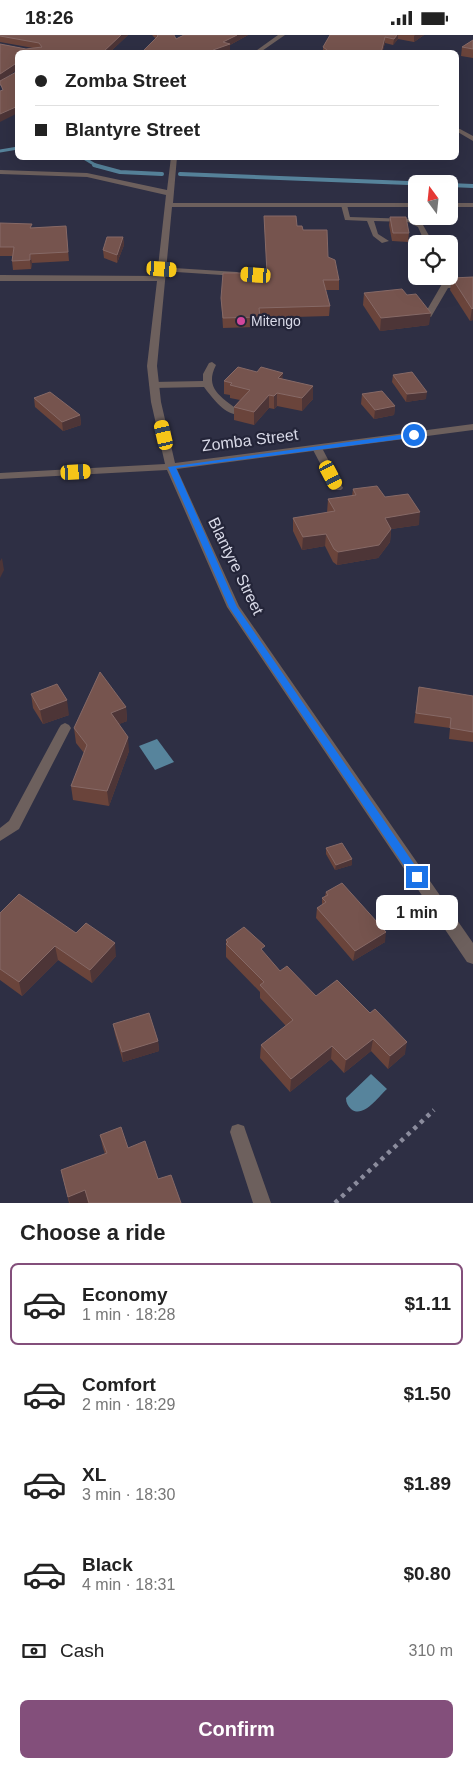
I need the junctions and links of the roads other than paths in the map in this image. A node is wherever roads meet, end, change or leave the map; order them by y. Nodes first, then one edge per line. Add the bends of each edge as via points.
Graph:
1 (282, 35) edge
2 (260, 50) edge
3 (459, 131) edge
4 (473, 139) edge
5 (174, 160) edge
6 (0, 171) edge
7 (169, 193) junction
8 (168, 205) junction
9 (344, 205) junction
10 (408, 205) edge
11 (458, 205) edge
12 (473, 205) edge
13 (370, 220) junction
14 (425, 235) edge
15 (385, 241) dead end
16 (162, 269) junction
17 (246, 274) edge
18 (0, 278) edge
19 (161, 279) junction
20 (473, 285) edge
21 (428, 315) edge
22 (212, 365) dead end
23 (206, 384) junction
24 (153, 385) junction
25 (235, 412) edge
26 (473, 427) edge
27 (317, 448) junction
28 (171, 467) junction
29 (0, 477) edge
30 (338, 488) dead end
31 (65, 728) dead end
32 (0, 836) edge
33 (473, 957) edge
34 (238, 1133) dead end
35 (262, 1203) edge

1 - 2 street
3 - 4 lane
5 - 7 street, Blantyre Street
6 - 7 street via 81,175
7 - 8 street, Blantyre Street
8 - 9 street
8 - 16 street, Blantyre Street
9 - 10 street
9 - 13 lane via 347,219
11 - 12 street
13 - 14 lane via 409,220 421,226
13 - 15 lane via 375,235
16 - 17 lane
16 - 19 street, Blantyre Street
18 - 19 street
19 - 24 street, Blantyre Street
20 - 21 lane via 445,286
22 - 23 lane
23 - 24 lane
23 - 25 lane
24 - 28 street, Blantyre Street
26 - 27 street, Zomba Street
27 - 28 street, Zomba Street
27 - 30 lane
28 - 29 street, Zomba Street
28 - 33 street, Blantyre Street via 233,607
31 - 32 lane via 14,825
34 - 35 lane

